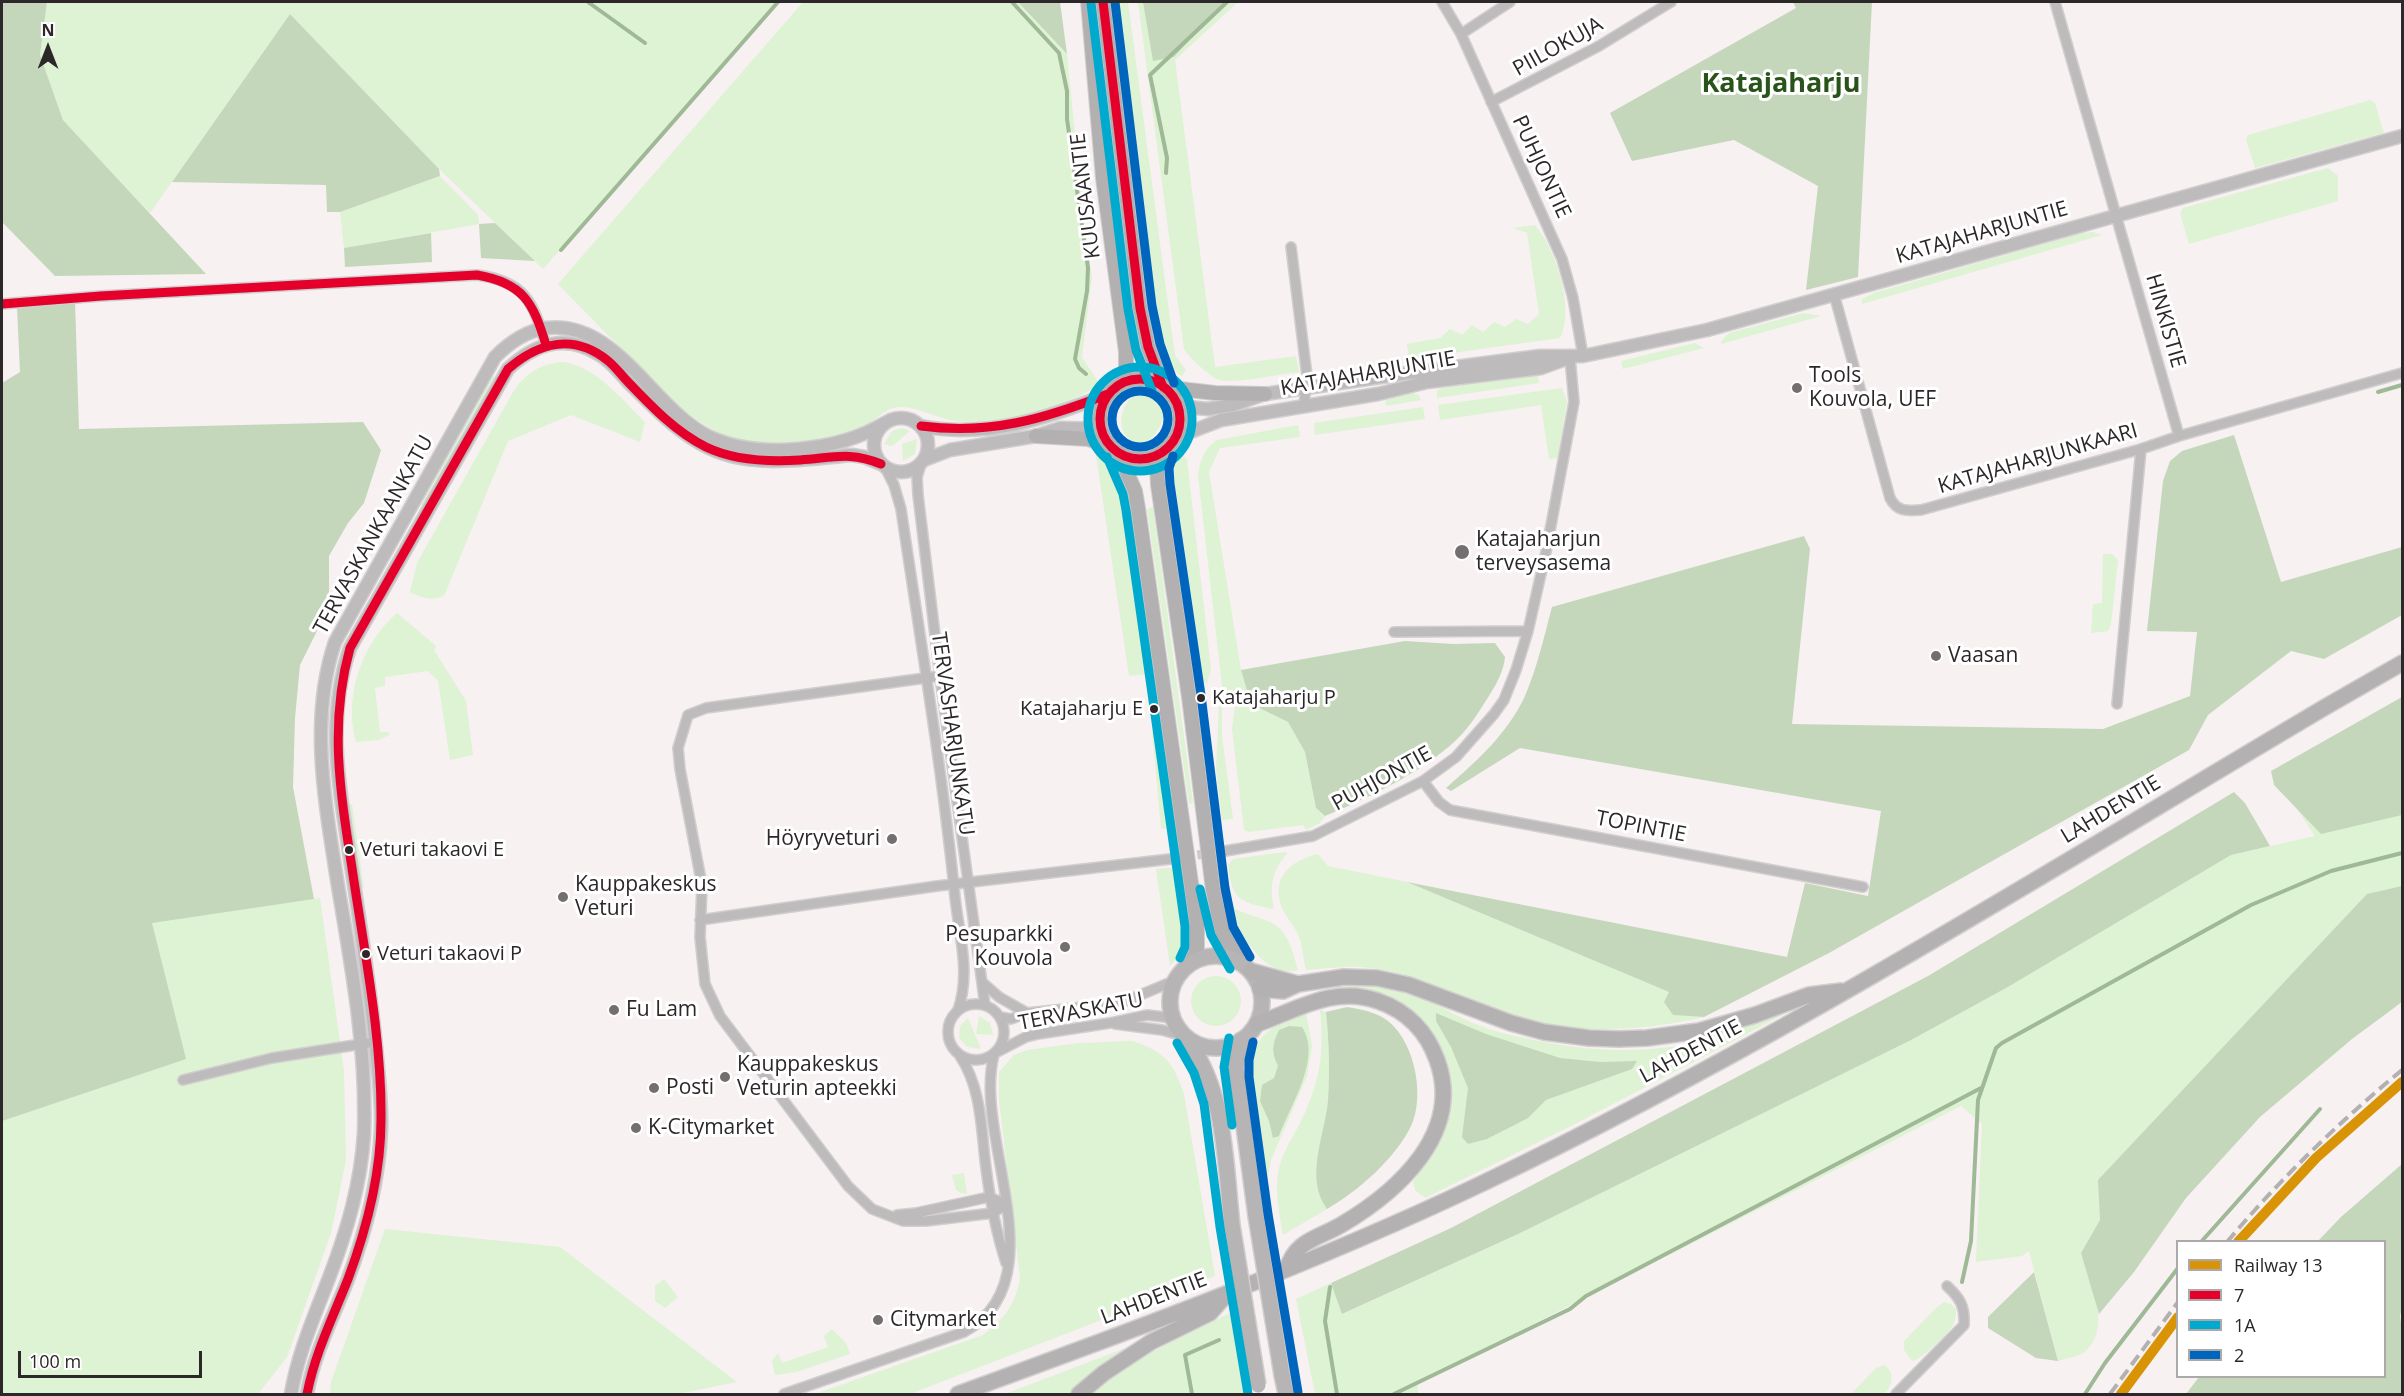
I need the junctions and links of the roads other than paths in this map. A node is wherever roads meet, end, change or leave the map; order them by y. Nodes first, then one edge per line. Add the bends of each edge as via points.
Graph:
1 (1088, 2) edge
2 (1103, 2) edge
3 (1442, 2) edge
4 (1510, 2) edge
5 (1671, 2) edge
6 (2055, 2) edge
7 (1461, 34) junction
8 (1491, 102) junction
9 (2403, 136) edge
10 (2116, 215) junction
11 (1291, 247) dead end
12 (1834, 294) junction
13 (2, 304) edge
14 (541, 329) junction
15 (546, 345) junction
16 (1583, 356) junction
17 (1570, 357) junction
18 (2403, 373) edge
19 (1121, 384) junction
20 (1163, 387) junction
21 (1306, 388) junction
22 (1108, 394) junction
23 (1265, 394) junction
24 (1304, 405) junction
25 (1177, 406) junction
26 (885, 423) junction
27 (921, 426) junction
28 (1101, 429) junction
29 (1036, 436) junction
30 (2179, 436) junction
31 (1174, 438) junction
32 (1114, 449) junction
33 (2141, 449) junction
34 (1161, 453) junction
35 (923, 462) junction
36 (883, 465) junction
37 (1394, 632) dead end
38 (1528, 632) junction
39 (2403, 663) edge
40 (940, 676) junction
41 (925, 678) junction
42 (2117, 704) dead end
43 (1424, 781) junction
44 (1225, 851) tunnel mouth
45 (1179, 858) tunnel mouth
46 (969, 882) junction
47 (954, 884) junction
48 (1863, 888) dead end
49 (700, 920) junction
50 (1191, 963) junction
51 (1245, 967) junction
52 (1176, 980) junction
53 (982, 982) junction
54 (1298, 984) junction
55 (1260, 989) junction
56 (1847, 990) junction
57 (985, 1005) junction
58 (958, 1010) junction
59 (1027, 1013) junction
60 (1000, 1017) junction
61 (1173, 1018) junction
62 (1110, 1023) junction
63 (1257, 1024) junction
64 (1187, 1037) junction
65 (1241, 1041) junction
66 (376, 1042) junction
67 (362, 1044) junction
68 (996, 1053) junction
69 (960, 1056) junction
70 (183, 1080) dead end
71 (989, 1197) junction
72 (1005, 1204) junction
73 (882, 1213) junction
74 (993, 1213) junction
75 (1008, 1268) junction
76 (1287, 1269) junction
77 (1947, 1286) dead end
78 (1227, 1293) junction
79 (1259, 1390) edge
80 (291, 1395) edge
81 (307, 1395) edge
82 (784, 1395) edge
83 (958, 1395) edge
84 (1079, 1395) edge
85 (1286, 1395) edge
86 (1896, 1395) edge

1 - 19 main road, KUUSAANTIE via 1103,178 1126,352
2 - 20 main road, KUUSAANTIE via 1140,308 1148,347
3 - 7 street, PUHJONTIE
4 - 7 street
5 - 8 street, PIILOKUJA via 1599,46
6 - 10 street, HINKISTIE
7 - 8 street, PUHJONTIE
8 - 16 street, PUHJONTIE via 1562,259 1574,298
9 - 10 street, KATAJAHARJUNTIE
10 - 12 street, KATAJAHARJUNTIE
10 - 30 street, HINKISTIE
11 - 21 street
12 - 16 street, KATAJAHARJUNTIE via 1707,330
12 - 33 street, KATAJAHARJUNKAARI via 1890,498 1899,509 1922,510
13 - 14 street via 477,275 507,281 519,290
14 - 15 street
14 - 26 street via 576,329 595,338 691,425 730,443 753,449 813,446 854,438
14 - 67 street, TERVASKANKAANKATU via 525,334 495,357 343,628 327,665 321,713 323,762
15 - 36 street via 572,344 599,354 677,428 693,440 728,455 769,461 852,455
15 - 66 street, TERVASKANKAANKATU via 521,356 508,369 361,627 342,670 336,707 336,760
16 - 17 street, KATAJAHARJUNTIE
17 - 21 street, KATAJAHARJUNTIE via 1540,356
17 - 24 street, KATAJAHARJUNTIE via 1541,368 1427,382
17 - 38 street, PUHJONTIE via 1575,402
18 - 30 street, KATAJAHARJUNKAARI
19 - 20 main road via 1142,380
19 - 22 main road
20 - 23 main road
20 - 25 main road
21 - 23 street, KATAJAHARJUNTIE
21 - 24 street
22 - 27 street via 1011,426 969,430
22 - 28 main road via 1101,411
23 - 25 street, KATAJAHARJUNTIE via 1208,409
24 - 31 street, KATAJAHARJUNTIE via 1221,420
25 - 31 main road via 1179,426
26 - 27 street via 900,418
26 - 36 street via 874,443
27 - 35 street via 929,442
28 - 29 street via 1061,428
28 - 32 main road
29 - 32 main road via 1088,439
29 - 35 street via 950,450
30 - 33 street, KATAJAHARJUNKAARI
31 - 34 main road
32 - 34 main road via 1135,459
32 - 50 main road via 1135,490 1138,508 1197,925 1197,948
33 - 42 street
34 - 51 main road via 1158,485 1213,890 1222,931
35 - 36 street via 906,472
35 - 40 street, TERVASHARJUNKATU via 917,477 918,495
36 - 41 street, TERVASHARJUNKATU via 901,509
37 - 38 street
38 - 43 street, PUHJONTIE via 1511,684 1494,714 1456,757
39 - 56 highway, LAHDENTIE
40 - 41 street
40 - 46 street, TERVASHARJUNKATU
41 - 47 street, TERVASHARJUNKATU
41 - 49 street via 706,708 688,715 678,748 702,885
43 - 44 street, PUHJONTIE via 1313,836
43 - 48 street, TOPINTIE via 1450,810
45 - 46 street
46 - 47 street
46 - 53 street, TERVASHARJUNKATU
47 - 49 street
47 - 58 street, TERVASHARJUNKATU via 965,975
49 - 73 street via 705,984 720,1016 861,1201
50 - 51 main road via 1216,956
50 - 52 main road
51 - 54 highway
51 - 55 main road
52 - 59 street, TERVASKATU via 1113,1004
52 - 61 main road via 1170,999
53 - 57 street, TERVASHARJUNKATU
53 - 59 street
54 - 55 highway via 1283,991
54 - 56 highway via 1344,977 1377,978 1409,985 1544,1032 1619,1039 1699,1031 1809,995
55 - 63 main road via 1262,1007
56 - 76 highway, LAHDENTIE via 1724,1060 1481,1184
57 - 58 street
57 - 60 street
58 - 69 street via 947,1033
59 - 60 street, TERVASKATU via 1011,1019
60 - 68 street via 1005,1035
61 - 62 street, TERVASKATU via 1147,1015
61 - 64 main road
62 - 64 street
62 - 68 street, TERVASKATU via 1026,1037
63 - 65 main road
63 - 76 highway via 1320,999 1374,999 1400,1011 1420,1029 1434,1052 1443,1083 1437,1125 1421,1159 1405,1178 1365,1210 1304,1244 1292,1254
64 - 65 main road via 1214,1048
64 - 79 main road, bridge via 1205,1068 1216,1101
65 - 85 main road, bridge via 1236,1067
66 - 67 street
66 - 81 street, TERVASKANKAANKATU via 381,1127 377,1172 368,1218 347,1282 317,1351
67 - 70 street via 272,1058
67 - 80 street, TERVASKANKAANKATU via 364,1136 357,1191 305,1336
68 - 69 street via 977,1061
68 - 72 street via 991,1067 992,1100
69 - 71 street via 977,1096
71 - 72 street
71 - 73 street via 904,1215
71 - 74 street
72 - 74 street
72 - 75 street via 1010,1237
73 - 74 street via 911,1221
74 - 75 street
75 - 82 street via 1006,1284 996,1305 973,1327
76 - 78 highway, LAHDENTIE
77 - 86 street via 1962,1302 1964,1324
78 - 83 highway, LAHDENTIE
78 - 84 highway via 1210,1313 1151,1342

